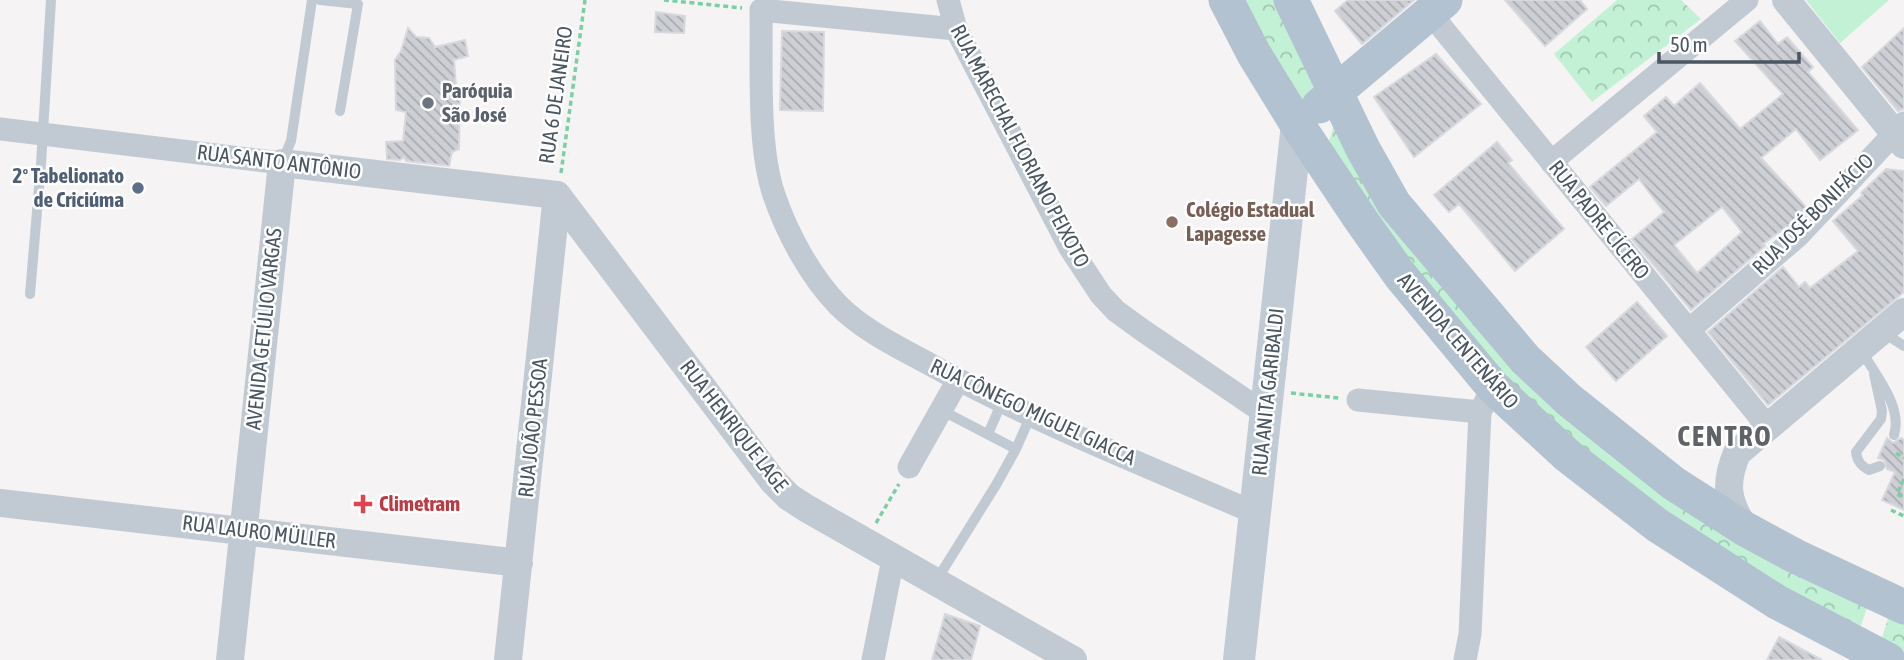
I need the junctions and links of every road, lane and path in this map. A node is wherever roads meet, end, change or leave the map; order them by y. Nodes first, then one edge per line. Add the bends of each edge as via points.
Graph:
1 (51, 0) edge
2 (312, 0) edge
3 (320, 0) edge
4 (585, 0) edge
5 (664, 0) edge
6 (948, 0) edge
7 (1226, 0) edge
8 (1291, 0) edge
9 (1747, 0) edge
10 (1786, 0) edge
11 (1438, 7) edge
12 (761, 10) junction
13 (956, 29) junction
14 (1336, 93) junction
15 (340, 111) dead end
16 (1297, 124) junction
17 (0, 129) edge
18 (43, 134) junction
19 (1901, 134) edge
20 (1551, 162) junction
21 (282, 163) junction
22 (557, 195) junction
23 (30, 294) dead end
24 (1904, 312) edge
25 (1689, 330) junction
26 (1882, 342) edge
27 (1874, 374) junction
28 (958, 380) junction
29 (1486, 399) junction
30 (1359, 400) joint
31 (1002, 402) junction
32 (1267, 402) junction
33 (941, 410) junction
34 (1031, 415) junction
35 (1768, 427) junction
36 (988, 434) junction
37 (1894, 435) dead end
38 (1016, 449) junction
39 (1896, 453) dead end
40 (1904, 458) edge
41 (1880, 466) dead end
42 (909, 467) joint
43 (1904, 479) edge
44 (1904, 498) edge
45 (0, 503) edge
46 (1891, 510) dead end
47 (1255, 513) junction
48 (1904, 516) edge
49 (1745, 529) junction
50 (243, 530) junction
51 (865, 542) junction
52 (893, 559) junction
53 (519, 563) junction
54 (935, 582) junction
55 (1895, 604) edge
56 (1875, 657) edge
57 (230, 660) edge
58 (508, 660) edge
59 (873, 660) edge
60 (1073, 660) edge
61 (1239, 660) edge
62 (1465, 660) edge

1 - 18 lane
2 - 21 lane, AVENIDA GETÚLIO VARGAS via 291,141
3 - 15 lane via 358,4
4 - 22 path, RUA 6 DE JANEIRO
5 - 12 path
6 - 13 street, RUA MARECHAL FLORIANO PEIXOTO
7 - 16 main road, AVENIDA CENTENÁRIO
8 - 14 main road, AVENIDA CENTENÁRIO
9 - 20 street
10 - 19 street
11 - 14 main road
11 - 20 street, RUA PADRE CÍCERO
12 - 13 street
12 - 28 street, RUA CÔNEGO MIGUEL GIACCA via 769,170 774,195 799,251 837,304 858,322
13 - 32 street, RUA MARECHAL FLORIANO PEIXOTO via 1070,248 1101,295 1145,332
14 - 16 main road
14 - 49 main road, AVENIDA CENTENÁRIO via 1394,204 1525,359 1634,453
16 - 29 main road, AVENIDA CENTENÁRIO
16 - 32 main road, RUA ANITA GARIBALDI
17 - 18 street, RUA SANTO ANTÔNIO
18 - 21 street, RUA SANTO ANTÔNIO
18 - 23 lane
19 - 25 street, RUA JOSÉ BONIFÁCIO via 1799,235
20 - 25 street, RUA PADRE CÍCERO
21 - 22 street, RUA SANTO ANTÔNIO
21 - 50 street, AVENIDA GETÚLIO VARGAS
22 - 51 street, RUA HENRIQUE LAGE via 774,481 789,497
22 - 53 street, RUA JOÃO PESSOA
24 - 26 street
25 - 35 street, RUA PADRE CÍCERO
26 - 27 lane
26 - 35 street
27 - 37 lane via 1891,400 1896,417
27 - 41 lane via 1881,419 1856,457 1870,470
28 - 31 street, RUA CÔNEGO MIGUEL GIACCA
28 - 33 street
29 - 30 street
29 - 56 main road, AVENIDA CENTENÁRIO via 1657,525 1777,602
29 - 62 street
30 - 32 path
31 - 34 street, RUA CÔNEGO MIGUEL GIACCA
31 - 36 lane
32 - 47 main road, RUA ANITA GARIBALDI
33 - 36 lane
33 - 42 street
34 - 38 lane
34 - 47 street, RUA CÔNEGO MIGUEL GIACCA
35 - 49 street via 1737,453 1728,472 1734,511
36 - 38 lane
38 - 54 lane
39 - 40 path
42 - 51 path
43 - 44 path via 1897,494
45 - 50 street, RUA LAURO MÜLLER
46 - 48 path
47 - 61 main road, RUA ANITA GARIBALDI
49 - 55 main road, AVENIDA CENTENÁRIO
50 - 53 street, RUA LAURO MÜLLER
50 - 57 street, AVENIDA GETÚLIO VARGAS
51 - 52 street, RUA HENRIQUE LAGE
52 - 54 street, RUA HENRIQUE LAGE
52 - 59 street
53 - 58 street, RUA JOÃO PESSOA
54 - 60 street, RUA HENRIQUE LAGE
55 - 56 main road

